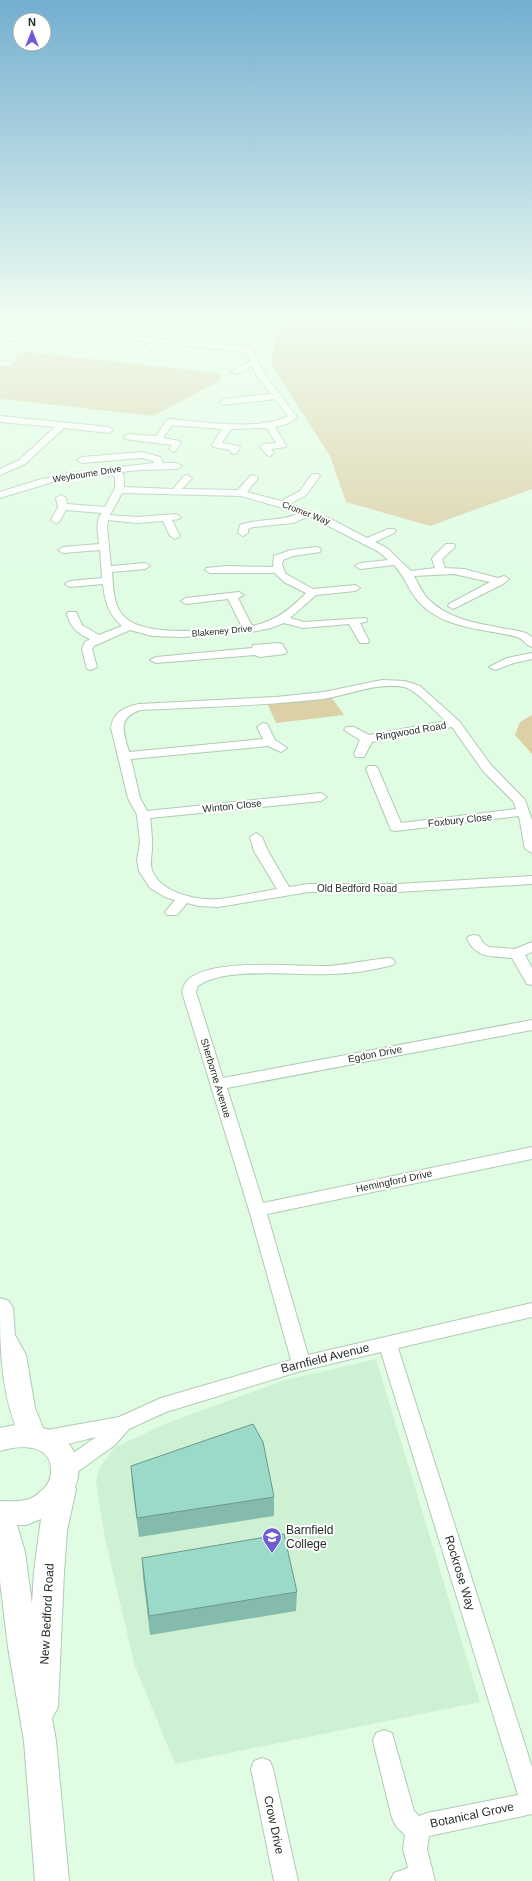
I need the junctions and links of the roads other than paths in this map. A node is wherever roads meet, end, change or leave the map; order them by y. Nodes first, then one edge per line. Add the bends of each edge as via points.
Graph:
1 (285, 406) edge
2 (0, 419) edge
3 (270, 424) junction
4 (62, 425) junction
5 (228, 427) junction
6 (109, 430) dead end
7 (128, 437) dead end
8 (158, 439) junction
9 (173, 449) dead end
10 (234, 451) dead end
11 (270, 453) dead end
12 (82, 460) dead end
13 (159, 466) junction
14 (177, 466) dead end
15 (114, 471) junction
16 (0, 472) edge
17 (187, 478) dead end
18 (309, 478) dead end
19 (250, 480) dead end
20 (119, 490) junction
21 (177, 492) junction
22 (205, 492) junction
23 (241, 493) junction
24 (0, 495) edge
25 (282, 504) junction
26 (209, 505) dead end
27 (105, 513) junction
28 (309, 513) junction
29 (56, 520) dead end
30 (384, 532) dead end
31 (243, 533) dead end
32 (175, 536) dead end
33 (368, 540) junction
34 (450, 546) dead end
35 (104, 547) junction
36 (63, 550) dead end
37 (316, 550) dead end
38 (213, 557) dead end
39 (397, 562) junction
40 (147, 566) dead end
41 (360, 566) dead end
42 (107, 570) junction
43 (278, 570) junction
44 (441, 570) junction
45 (408, 574) junction
46 (108, 580) junction
47 (70, 584) dead end
48 (349, 590) dead end
49 (311, 592) junction
50 (191, 597) dead end
51 (453, 606) dead end
52 (72, 614) dead end
53 (283, 619) junction
54 (130, 626) junction
55 (248, 629) junction
56 (527, 634) edge
57 (98, 639) junction
58 (364, 642) dead end
59 (200, 644) junction
60 (532, 644) edge
61 (259, 651) dead end
62 (532, 656) edge
63 (156, 660) dead end
64 (91, 667) dead end
65 (495, 667) dead end
66 (324, 695) joint
67 (454, 723) junction
68 (263, 727) dead end
69 (350, 730) dead end
70 (367, 739) junction
71 (270, 742) junction
72 (281, 748) dead end
73 (360, 754) dead end
74 (125, 756) junction
75 (372, 769) dead end
76 (321, 797) dead end
77 (524, 812) junction
78 (143, 815) junction
79 (256, 837) dead end
80 (532, 849) edge
81 (532, 880) edge
82 (285, 892) junction
83 (183, 899) junction
84 (172, 912) dead end
85 (474, 939) dead end
86 (532, 946) edge
87 (517, 954) junction
88 (388, 962) dead end
89 (532, 981) edge
90 (532, 1025) edge
91 (218, 1084) junction
92 (532, 1153) edge
93 (257, 1210) junction
94 (0, 1308) edge
95 (532, 1310) edge
96 (1, 1343) edge
97 (387, 1343) junction
98 (301, 1364) junction
99 (122, 1424) junction
100 (37, 1437) junction
101 (0, 1440) edge
102 (64, 1479) junction
103 (0, 1513) edge
104 (0, 1522) edge
105 (40, 1741) junction
106 (384, 1741) dead end
107 (262, 1769) dead end
108 (532, 1803) edge
109 (418, 1831) junction
110 (416, 1880) edge
111 (52, 1881) edge
112 (286, 1881) edge

1 - 3 street via 293,417 283,423
2 - 4 street
3 - 5 street
3 - 11 street via 282,445 264,447
4 - 6 street
4 - 16 street via 22,462
5 - 8 street via 170,422
5 - 10 street via 216,445 236,448
7 - 8 street
8 - 9 street via 177,443
12 - 13 street via 92,457 148,456 157,459
13 - 14 street, Weybourne Drive
13 - 15 street, Weybourne Drive
15 - 20 street via 121,480
15 - 24 street, Weybourne Drive via 64,477
17 - 21 street via 178,487
18 - 25 street via 302,493
19 - 23 street
20 - 21 street, Cromer Way
20 - 27 street, Blakeney Drive
21 - 22 street, Cromer Way
22 - 23 street, Cromer Way
22 - 26 street
23 - 25 street, Cromer Way
25 - 28 street, Cromer Way
27 - 29 street via 62,503
27 - 32 street via 137,520 171,518
27 - 35 street, Blakeney Drive via 102,527
28 - 31 street via 293,520 251,524 243,527
28 - 33 street, Cromer Way
30 - 33 street
33 - 39 street, Cromer Way
34 - 44 street via 437,559
35 - 36 street
35 - 42 street, Blakeney Drive
37 - 43 street via 287,554 278,558
38 - 43 street via 214,569 263,572
39 - 41 street via 377,567
39 - 45 street, Cromer Way
40 - 42 street
42 - 46 street, Blakeney Drive
43 - 49 street via 288,580
44 - 45 street
44 - 51 street via 465,571 502,580
45 - 56 street, Cromer Way via 422,599 442,615 470,626
46 - 47 street
46 - 54 street, Blakeney Drive via 112,607
48 - 49 street
49 - 53 street, Blakeney Drive
50 - 55 street via 235,596
52 - 57 street via 78,629
53 - 55 street, Blakeney Drive via 263,627
53 - 58 street via 303,625 358,621
54 - 57 street
54 - 59 street, Blakeney Drive
55 - 59 street, Blakeney Drive
56 - 60 street, Cromer Way
57 - 64 street via 89,644 87,649
59 - 61 street
59 - 63 street
62 - 65 street via 511,660
66 - 67 street, Ringwood Road via 382,683 405,684 416,688
66 - 74 street, Old Bedford Road via 149,706 130,710 117,721
67 - 70 street, Ringwood Road
67 - 77 street, Ringwood Road via 487,768 519,800
68 - 71 street
69 - 70 street, Ringwood Road
70 - 73 street, Ringwood Road
71 - 72 street
71 - 74 street
74 - 78 street, Old Bedford Road via 134,798
75 - 77 street, Foxbury Close via 398,831
76 - 78 street, Winton Close
77 - 80 street, Ringwood Road
78 - 83 street, Old Bedford Road via 146,871 155,885
79 - 82 street via 261,851
81 - 82 street, Old Bedford Road via 398,888 338,887
82 - 83 street, Old Bedford Road via 218,903
83 - 84 street
85 - 87 street via 478,947 486,951
86 - 87 street
87 - 89 street
88 - 91 street, Sherborne Avenue via 330,970 282,968 212,974 200,978 192,984 189,992
90 - 91 street, Egdon Drive
91 - 93 street, Sherborne Avenue
92 - 93 street, Hemingford Drive
93 - 98 street, Sherborne Avenue
94 - 96 highway
95 - 97 street, Barnfield Avenue
96 - 100 highway via 13,1355 22,1408
97 - 98 street, Barnfield Avenue
97 - 108 street, Rockrose Way
98 - 99 street, Barnfield Avenue via 161,1406
99 - 100 street, Barnfield Avenue via 65,1436
99 - 102 street, Barnfield Avenue
100 - 101 highway via 17,1436
100 - 102 highway via 53,1444 61,1453
102 - 103 highway via 53,1500 42,1508 14,1515
102 - 105 highway, New Bedford Road via 53,1531 49,1572
104 - 105 highway, New Bedford Road via 9,1540 23,1647
105 - 111 highway, New Bedford Road
106 - 109 street via 404,1818
107 - 112 street, Crow Drive
108 - 109 street, Botanical Grove via 427,1824
109 - 110 street, Botanical Grove via 415,1849

